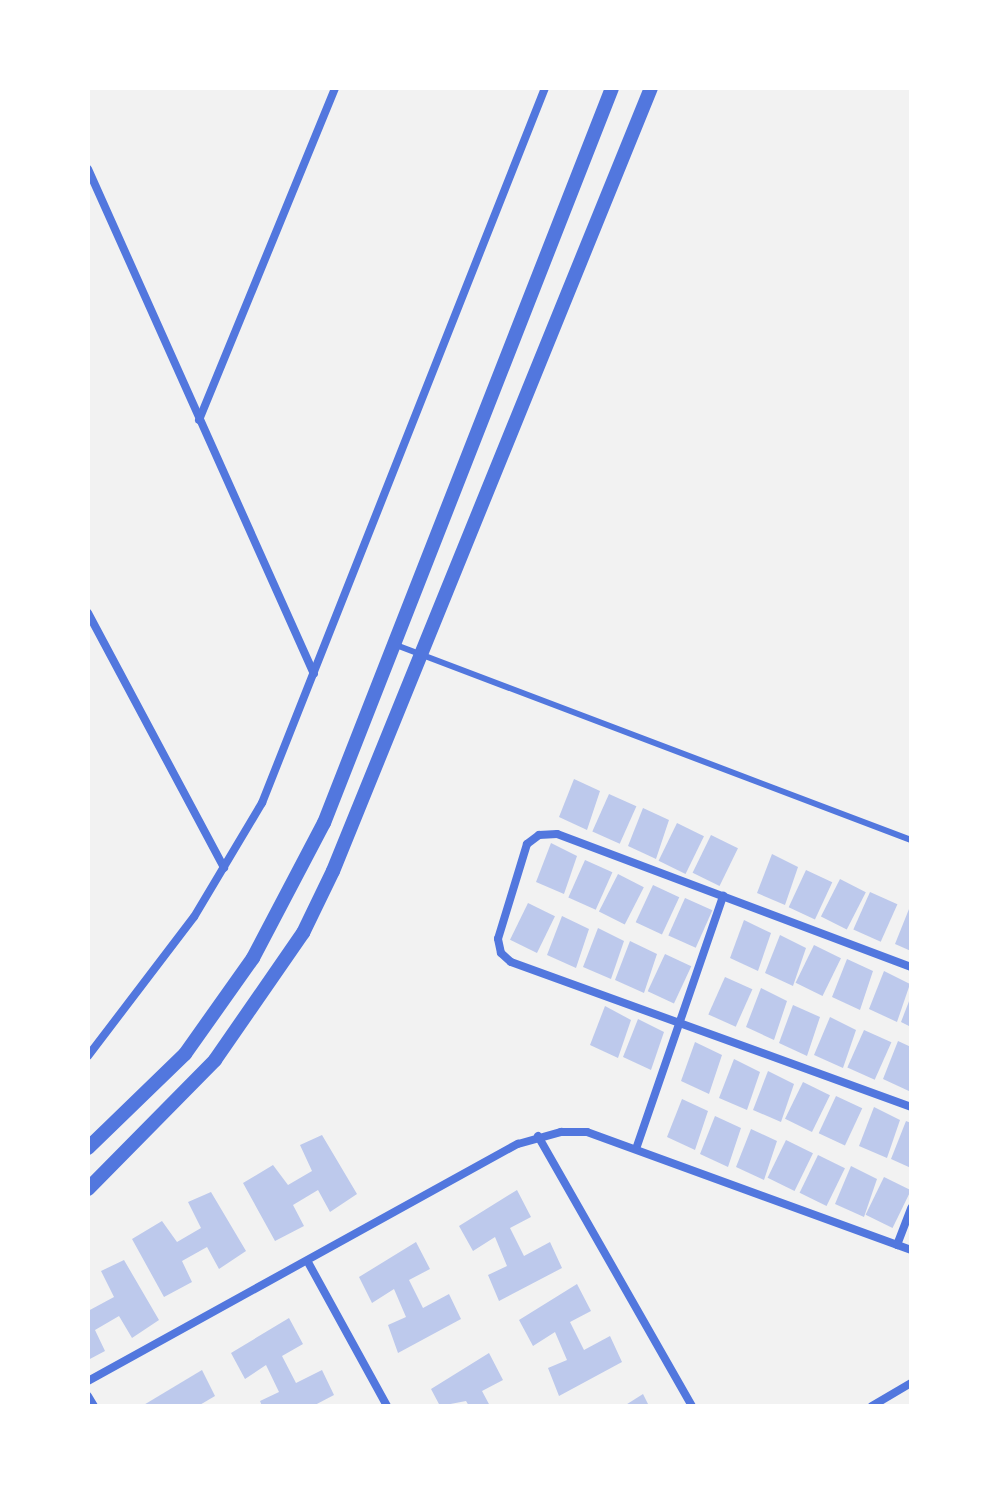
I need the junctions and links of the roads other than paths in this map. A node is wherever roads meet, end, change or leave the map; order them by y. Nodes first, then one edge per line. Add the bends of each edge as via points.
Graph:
1 (335, 88) edge
2 (545, 88) edge
3 (612, 88) edge
4 (651, 88) edge
5 (88, 169) edge
6 (199, 420) junction
7 (88, 613) edge
8 (393, 644) junction
9 (422, 655) junction
10 (314, 674) junction
11 (911, 840) edge
12 (224, 868) junction
13 (723, 896) junction
14 (911, 967) edge
15 (679, 1023) junction
16 (88, 1056) edge
17 (911, 1107) edge
18 (538, 1136) junction
19 (88, 1148) edge
20 (636, 1149) junction
21 (88, 1189) edge
22 (911, 1208) edge
23 (897, 1245) junction
24 (911, 1250) edge
25 (309, 1264) junction
26 (88, 1381) edge
27 (911, 1383) edge
28 (88, 1396) edge
29 (94, 1406) edge
30 (387, 1406) edge
31 (692, 1406) edge
32 (872, 1406) edge

1 - 6 street
2 - 10 street
3 - 8 street
4 - 9 street
5 - 6 street
6 - 10 street
7 - 12 street
8 - 9 lane
8 - 19 street via 324,823 253,958 185,1054
9 - 11 lane
9 - 21 street via 303,933 215,1060
10 - 12 street via 275,775
12 - 16 street via 194,917
13 - 14 street
13 - 15 street
13 - 15 street via 557,834 539,835 527,844 498,939 501,953 511,962
15 - 17 street
15 - 20 street
18 - 20 street via 587,1132
18 - 25 street
18 - 31 street
20 - 23 street
22 - 23 street
23 - 24 street
25 - 26 street
25 - 30 street
27 - 32 street
28 - 29 street

